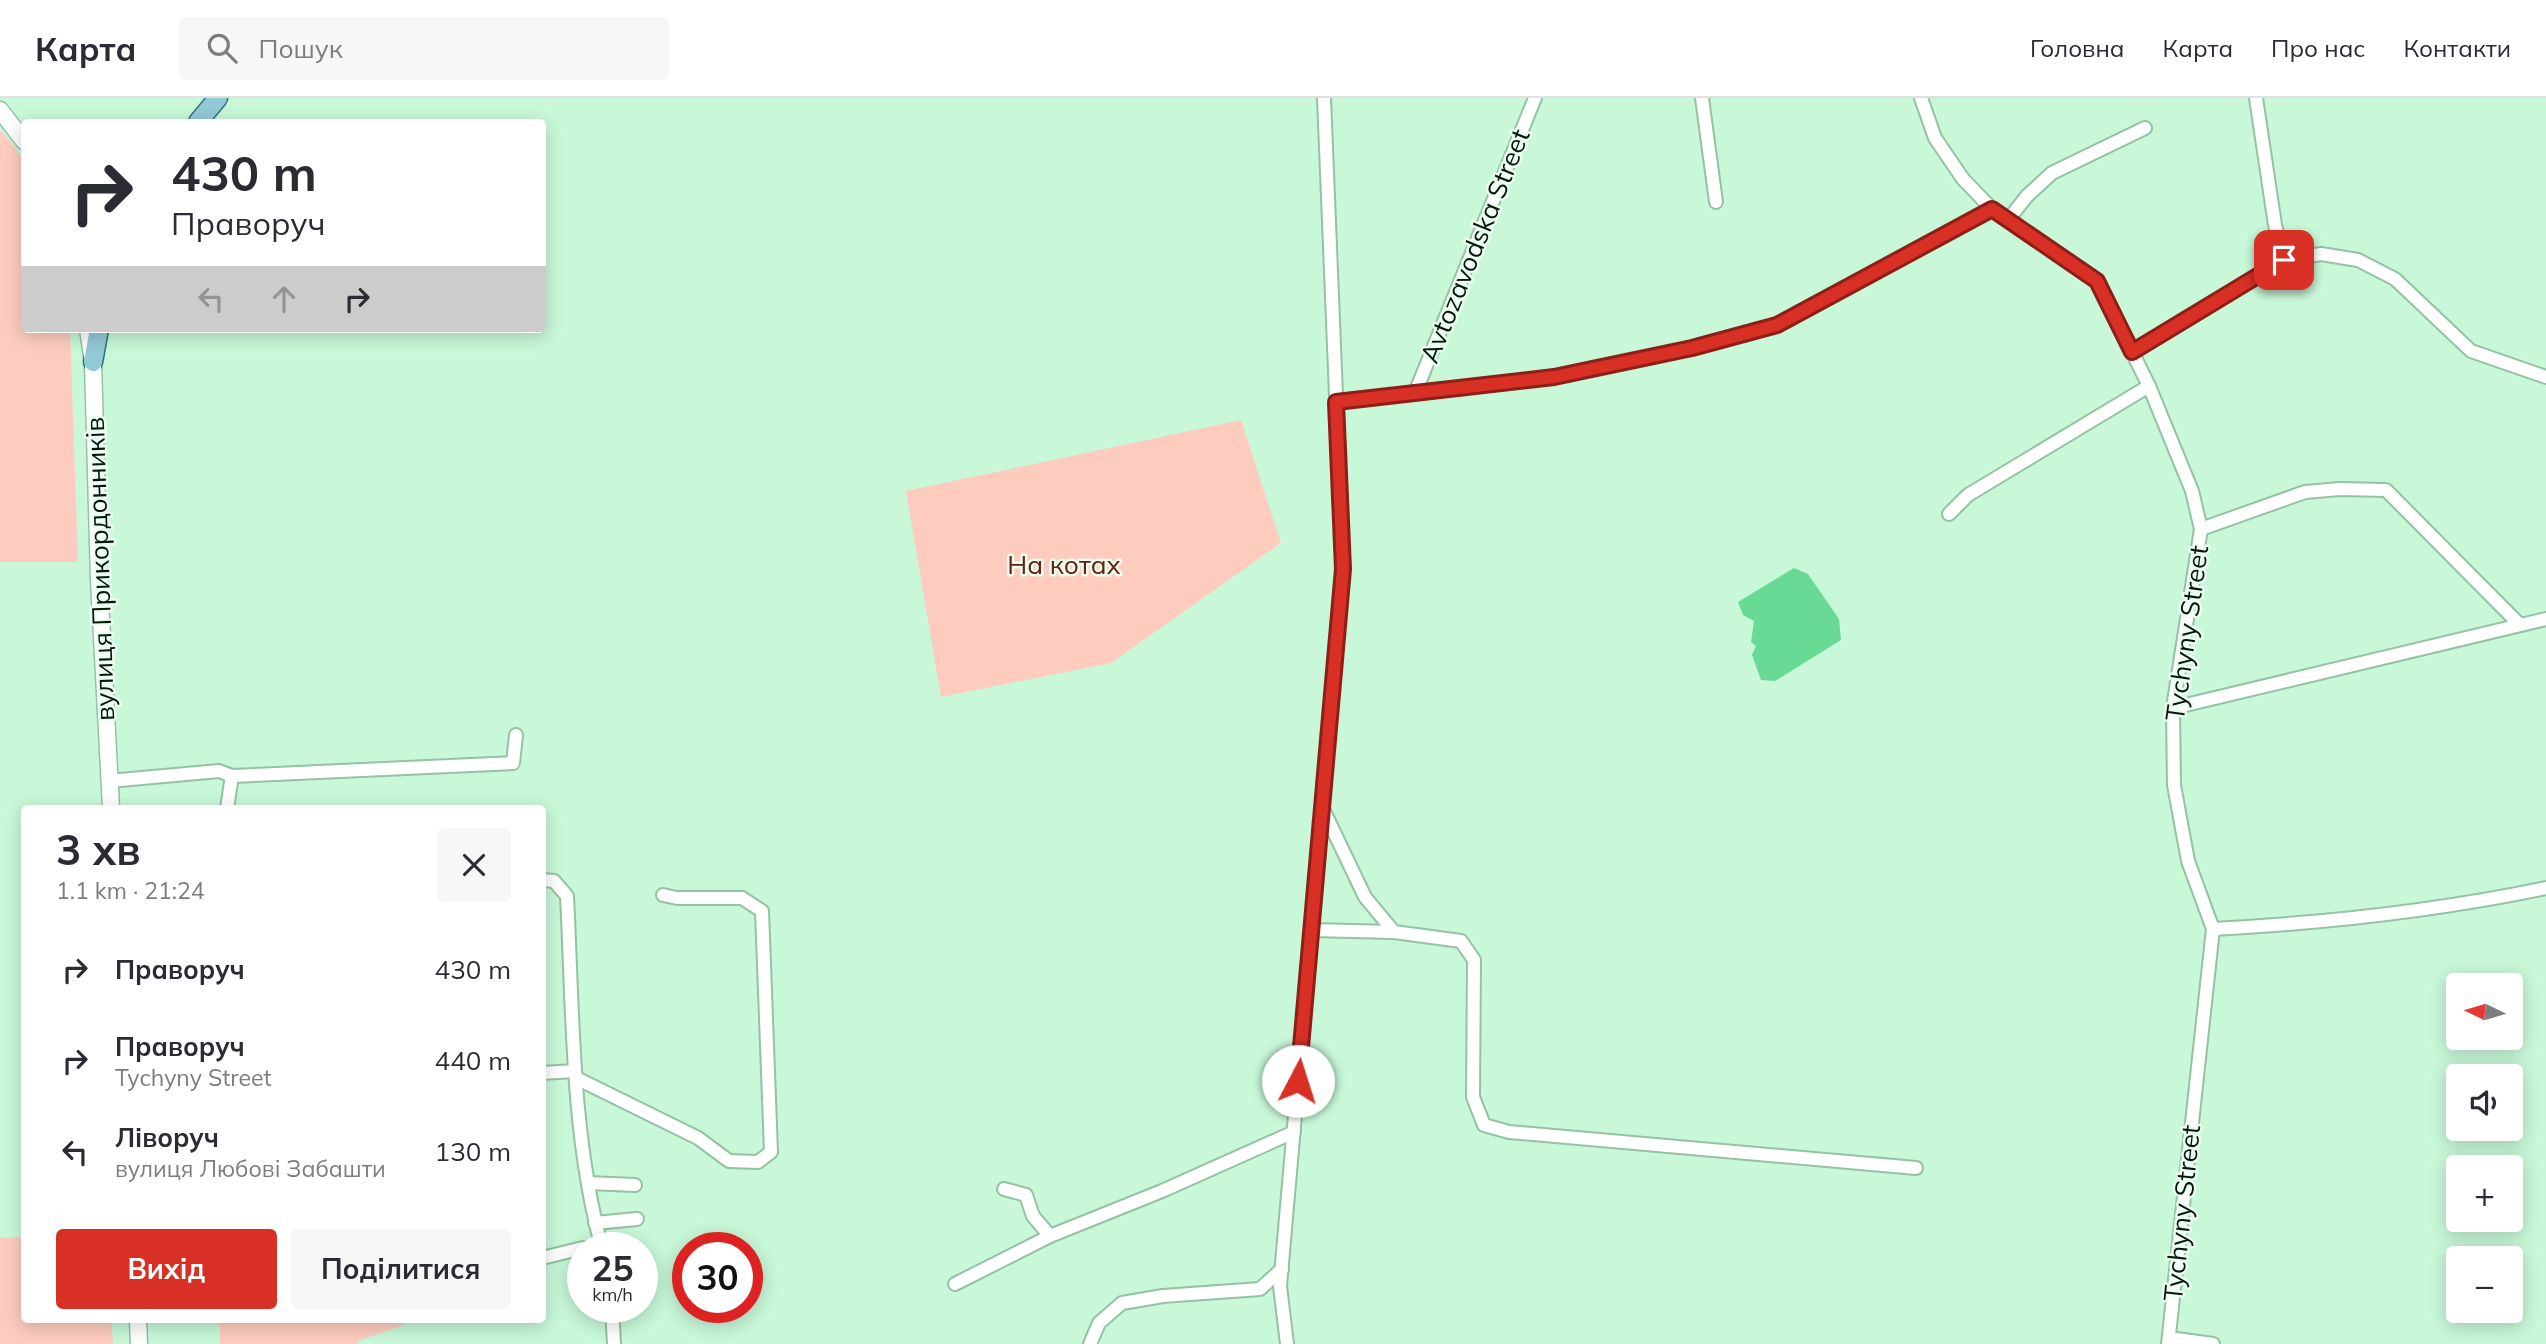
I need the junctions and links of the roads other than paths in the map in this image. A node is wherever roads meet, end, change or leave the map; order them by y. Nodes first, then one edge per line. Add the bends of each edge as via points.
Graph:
1 (218, 98) edge
2 (1324, 98) edge
3 (1535, 98) edge
4 (1921, 98) edge
5 (2256, 98) edge
6 (1707, 99) edge
7 (0, 110) edge
8 (200, 119) edge
9 (2145, 128) dead end
10 (21, 137) edge
11 (1716, 202) dead end
12 (1992, 209) junction
13 (2008, 220) junction
14 (2284, 260) junction
15 (89, 333) edge
16 (98, 333) edge
17 (2132, 352) junction
18 (93, 362) junction
19 (2546, 377) edge
20 (2149, 386) junction
21 (1415, 393) junction
22 (1336, 402) junction
23 (1949, 514) dead end
24 (2201, 529) junction
25 (2546, 619) edge
26 (2520, 625) junction
27 (2174, 708) junction
28 (516, 735) dead end
29 (232, 776) junction
30 (109, 781) junction
31 (111, 805) edge
32 (227, 805) edge
33 (1322, 806) junction
34 (546, 880) edge
35 (2546, 888) edge
36 (663, 895) dead end
37 (2213, 929) junction
38 (1311, 930) junction
39 (1394, 932) junction
40 (546, 1073) edge
41 (575, 1075) junction
42 (1294, 1132) junction
43 (1916, 1168) dead end
44 (588, 1183) junction
45 (635, 1185) dead end
46 (1004, 1189) dead end
47 (636, 1219) dead end
48 (596, 1223) junction
49 (598, 1232) edge
50 (1050, 1236) junction
51 (567, 1252) edge
52 (546, 1257) edge
53 (1282, 1269) junction
54 (955, 1284) dead end
55 (1260, 1289) junction
56 (1282, 1302) junction
57 (138, 1323) edge
58 (613, 1323) edge
59 (2169, 1341) edge
60 (139, 1344) edge
61 (614, 1344) edge
62 (1090, 1344) edge
63 (1287, 1344) edge
64 (2213, 1344) edge

1 - 8 main road
2 - 22 street
3 - 21 street, Avtozavodska Street
4 - 12 street, Tychyny Street via 1935,138 1963,179
5 - 14 street
6 - 11 street
7 - 10 street
9 - 13 street via 2052,173
12 - 13 street, Tychyny Street
12 - 21 street via 1777,325 1554,377
13 - 17 street, Tychyny Street via 2097,281
14 - 17 street
14 - 19 street via 2321,254 2358,260 2395,279 2472,351
15 - 18 street, вулиця Прикордонників
16 - 18 main road
17 - 20 street, Tychyny Street
18 - 30 street, вулиця Прикордонників
20 - 23 street via 1968,495
20 - 24 street, Tychyny Street via 2192,491
21 - 22 street
22 - 33 street via 1343,569
24 - 26 street via 2305,492 2386,490
24 - 27 street, Tychyny Street
25 - 26 street
26 - 27 street
27 - 37 street, Tychyny Street via 2174,785 2188,861
28 - 29 street via 513,763
29 - 30 street via 219,771
29 - 32 street
30 - 31 street, вулиця Прикордонників
33 - 38 street
33 - 39 street via 1365,897
34 - 41 street via 554,881 567,896
35 - 37 street via 2378,916
36 - 41 street via 742,898 762,911 771,1152 758,1162 729,1161 698,1138
37 - 59 street, Tychyny Street
38 - 39 street
38 - 42 street
39 - 43 street via 1461,941 1474,960 1473,1097 1483,1125 1510,1132
40 - 41 street
41 - 44 street
42 - 50 street
42 - 53 street
44 - 45 street
44 - 48 street
46 - 50 street via 1026,1195 1033,1216
47 - 48 street
48 - 49 street
50 - 54 street
51 - 52 street
53 - 55 street
53 - 56 street
55 - 56 street
55 - 62 street via 1122,1303 1099,1323
56 - 63 street
57 - 60 street
58 - 61 street
59 - 64 street

